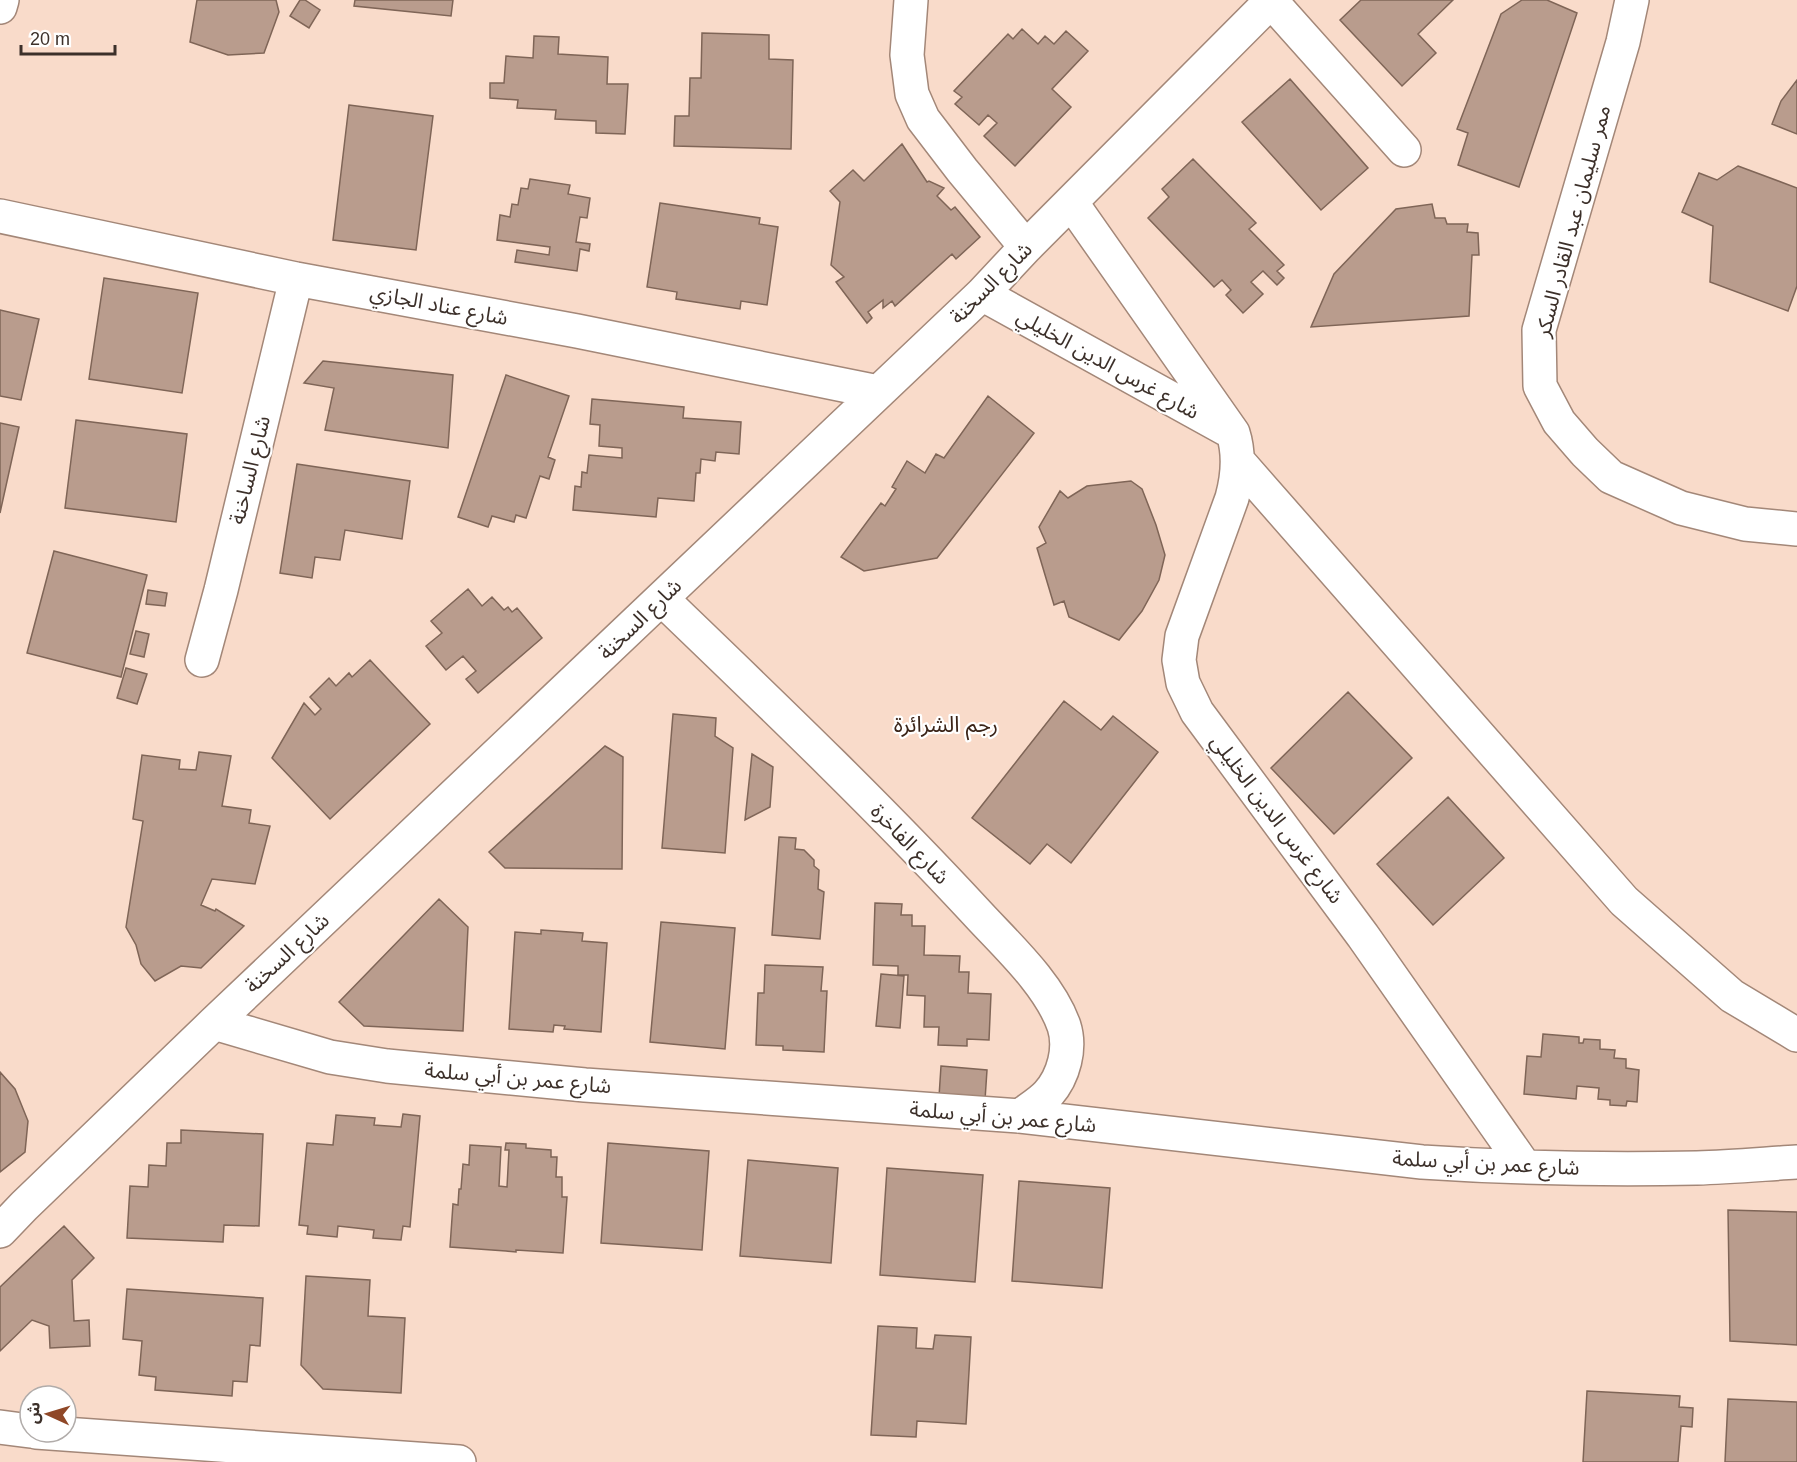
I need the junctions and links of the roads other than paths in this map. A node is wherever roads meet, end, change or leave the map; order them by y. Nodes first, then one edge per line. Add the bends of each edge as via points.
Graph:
1 (2, 0) edge
2 (911, 0) edge
3 (1632, 0) edge
4 (1272, 1) edge
5 (0, 7) edge
6 (1404, 150) dead end
7 (1071, 202) junction
8 (0, 216) edge
9 (1026, 248) junction
10 (296, 279) junction
11 (982, 294) junction
12 (879, 392) junction
13 (1235, 447) junction
14 (1797, 529) edge
15 (662, 599) junction
16 (202, 660) dead end
17 (214, 1023) junction
18 (1797, 1035) edge
19 (1020, 1116) junction
20 (1797, 1162) edge
21 (1525, 1167) junction
22 (0, 1231) edge
23 (0, 1427) edge
24 (18, 1429) edge
25 (78, 1435) edge
26 (459, 1462) edge

1 - 5 street
2 - 9 street via 907,55 912,94 923,119
3 - 14 street, ممر سليمان عبد القادر السكر via 1539,330 1539,386 1559,422 1611,477 1681,508 1745,524
4 - 6 street
4 - 7 street, شارع السخنة
7 - 9 street, شارع السخنة
7 - 13 street, شارع غرس الدين الخليلي
8 - 10 street, شارع عناد الجازي
9 - 11 street, شارع السخنة
10 - 12 street, شارع عناد الجازي
10 - 16 street, شارع الساخنة
11 - 12 street, شارع السخنة
11 - 13 street, شارع غرس الدين الخليلي
12 - 15 street, شارع السخنة
13 - 18 street via 1624,901 1732,996
13 - 21 street, شارع غرس الدين الخليلي via 1236,482 1232,498 1182,636 1179,660 1183,682 1197,712 1363,936
15 - 17 street, شارع السخنة
15 - 19 street, شارع الفاخرة via 947,881 1052,1000 1064,1027 1067,1051 1048,1094
17 - 19 street, شارع عمر بن أبي سلمة via 330,1057 387,1066 585,1085
17 - 22 street, شارع السخنة
19 - 21 street, شارع عمر بن أبي سلمة via 1412,1161
20 - 21 street, شارع عمر بن أبي سلمة via 1697,1168
23 - 24 street
25 - 26 street

